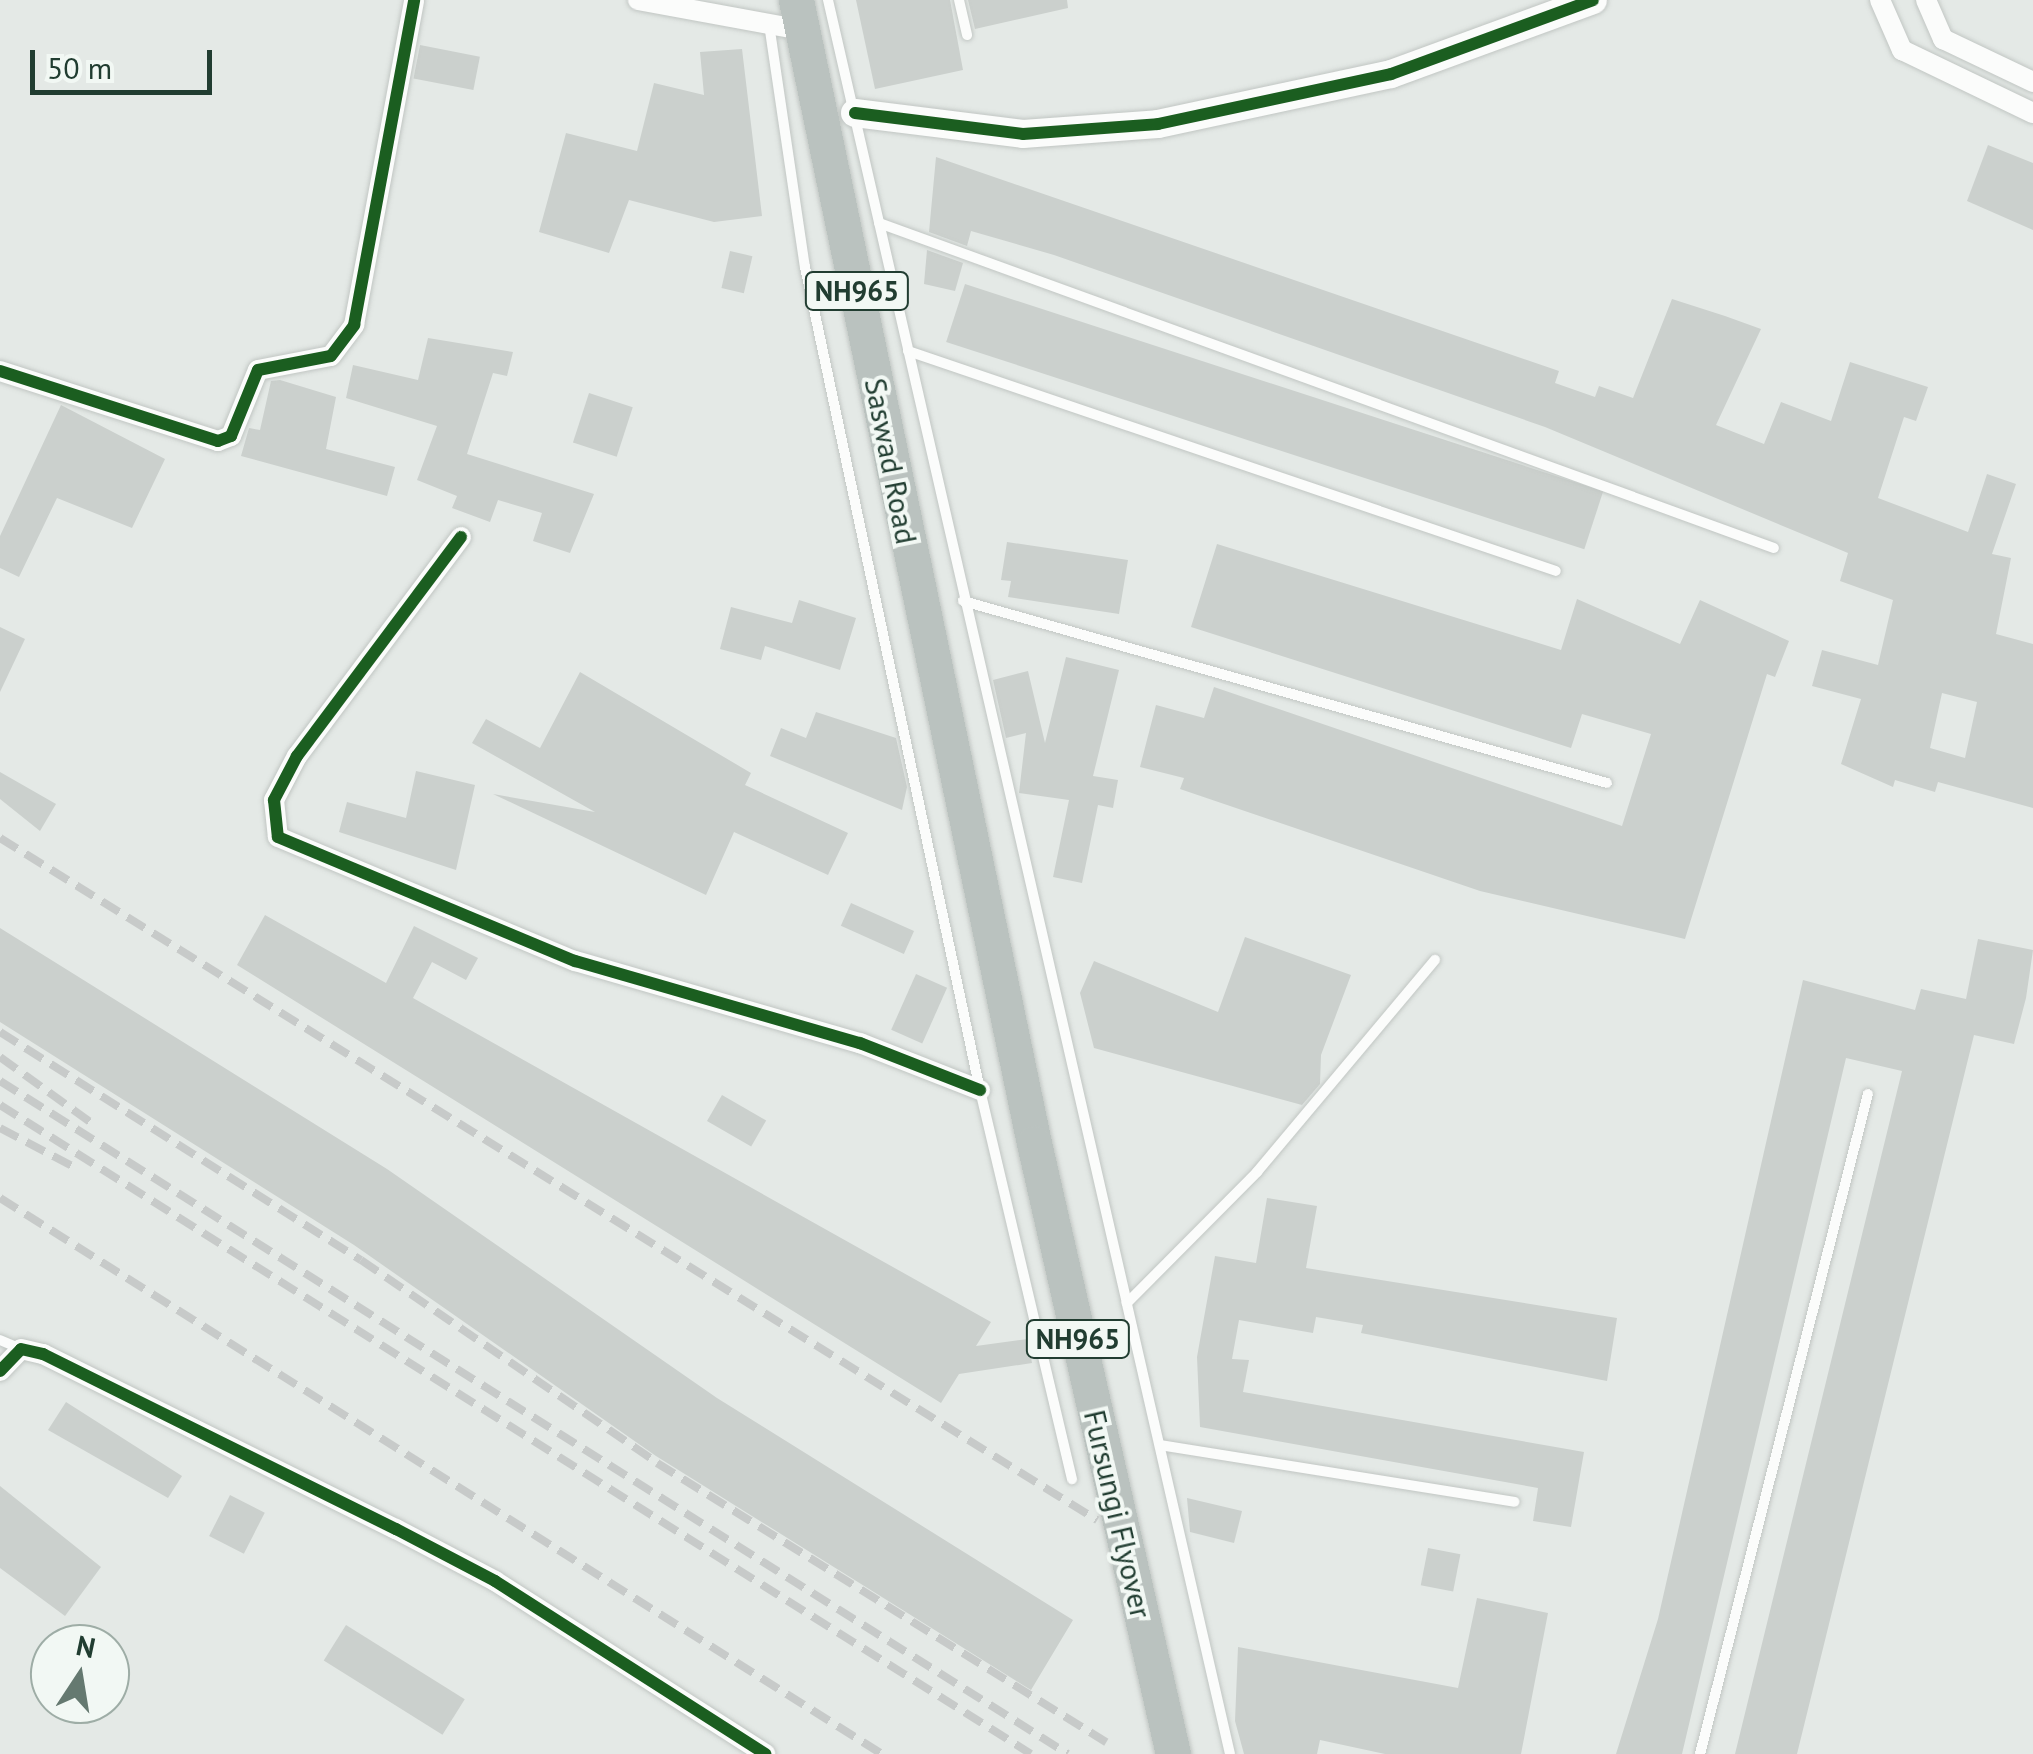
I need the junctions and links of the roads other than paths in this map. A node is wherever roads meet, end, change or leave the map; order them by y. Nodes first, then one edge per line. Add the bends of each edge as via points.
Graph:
1 (414, 0) edge
2 (638, 0) edge
3 (828, 0) edge
4 (959, 0) edge
5 (1593, 0) edge
6 (1880, 0) edge
7 (1926, 0) edge
8 (789, 18) edge
9 (967, 35) dead end
10 (2033, 82) edge
11 (855, 113) junction
12 (2033, 113) edge
13 (879, 223) junction
14 (908, 350) junction
15 (0, 371) edge
16 (461, 537) dead end
17 (1774, 548) dead end
18 (1556, 571) dead end
19 (963, 601) junction
20 (1607, 783) dead end
21 (988, 923) joint
22 (1436, 960) dead end
23 (980, 1090) junction
24 (1868, 1094) dead end
25 (1128, 1304) junction
26 (0, 1340) edge
27 (21, 1349) junction
28 (0, 1371) edge
29 (1160, 1446) junction
30 (1072, 1479) dead end
31 (1514, 1502) dead end
32 (764, 1754) edge
33 (1173, 1754) edge
34 (1230, 1754) edge
35 (1700, 1754) edge

1 - 15 street via 347,340 330,356 258,370 231,436 218,441
2 - 8 street
3 - 11 lane
4 - 9 lane
5 - 11 street via 1391,74 1158,124 1023,134
6 - 12 street via 1902,50
7 - 10 street via 1943,39
8 - 21 highway, Saswad Road / NH965
8 - 23 lane via 806,267
11 - 13 lane
13 - 14 lane
13 - 17 lane
14 - 18 lane
14 - 19 lane
16 - 23 street via 297,756 274,800 278,837 575,961 860,1043
19 - 20 lane
19 - 25 lane
21 - 33 highway, Fursungi Flyover / NH965
22 - 25 lane via 1258,1172
23 - 30 lane
24 - 35 lane
25 - 29 lane
26 - 27 lane
27 - 28 street
27 - 32 street via 495,1581
29 - 31 lane
29 - 34 lane

